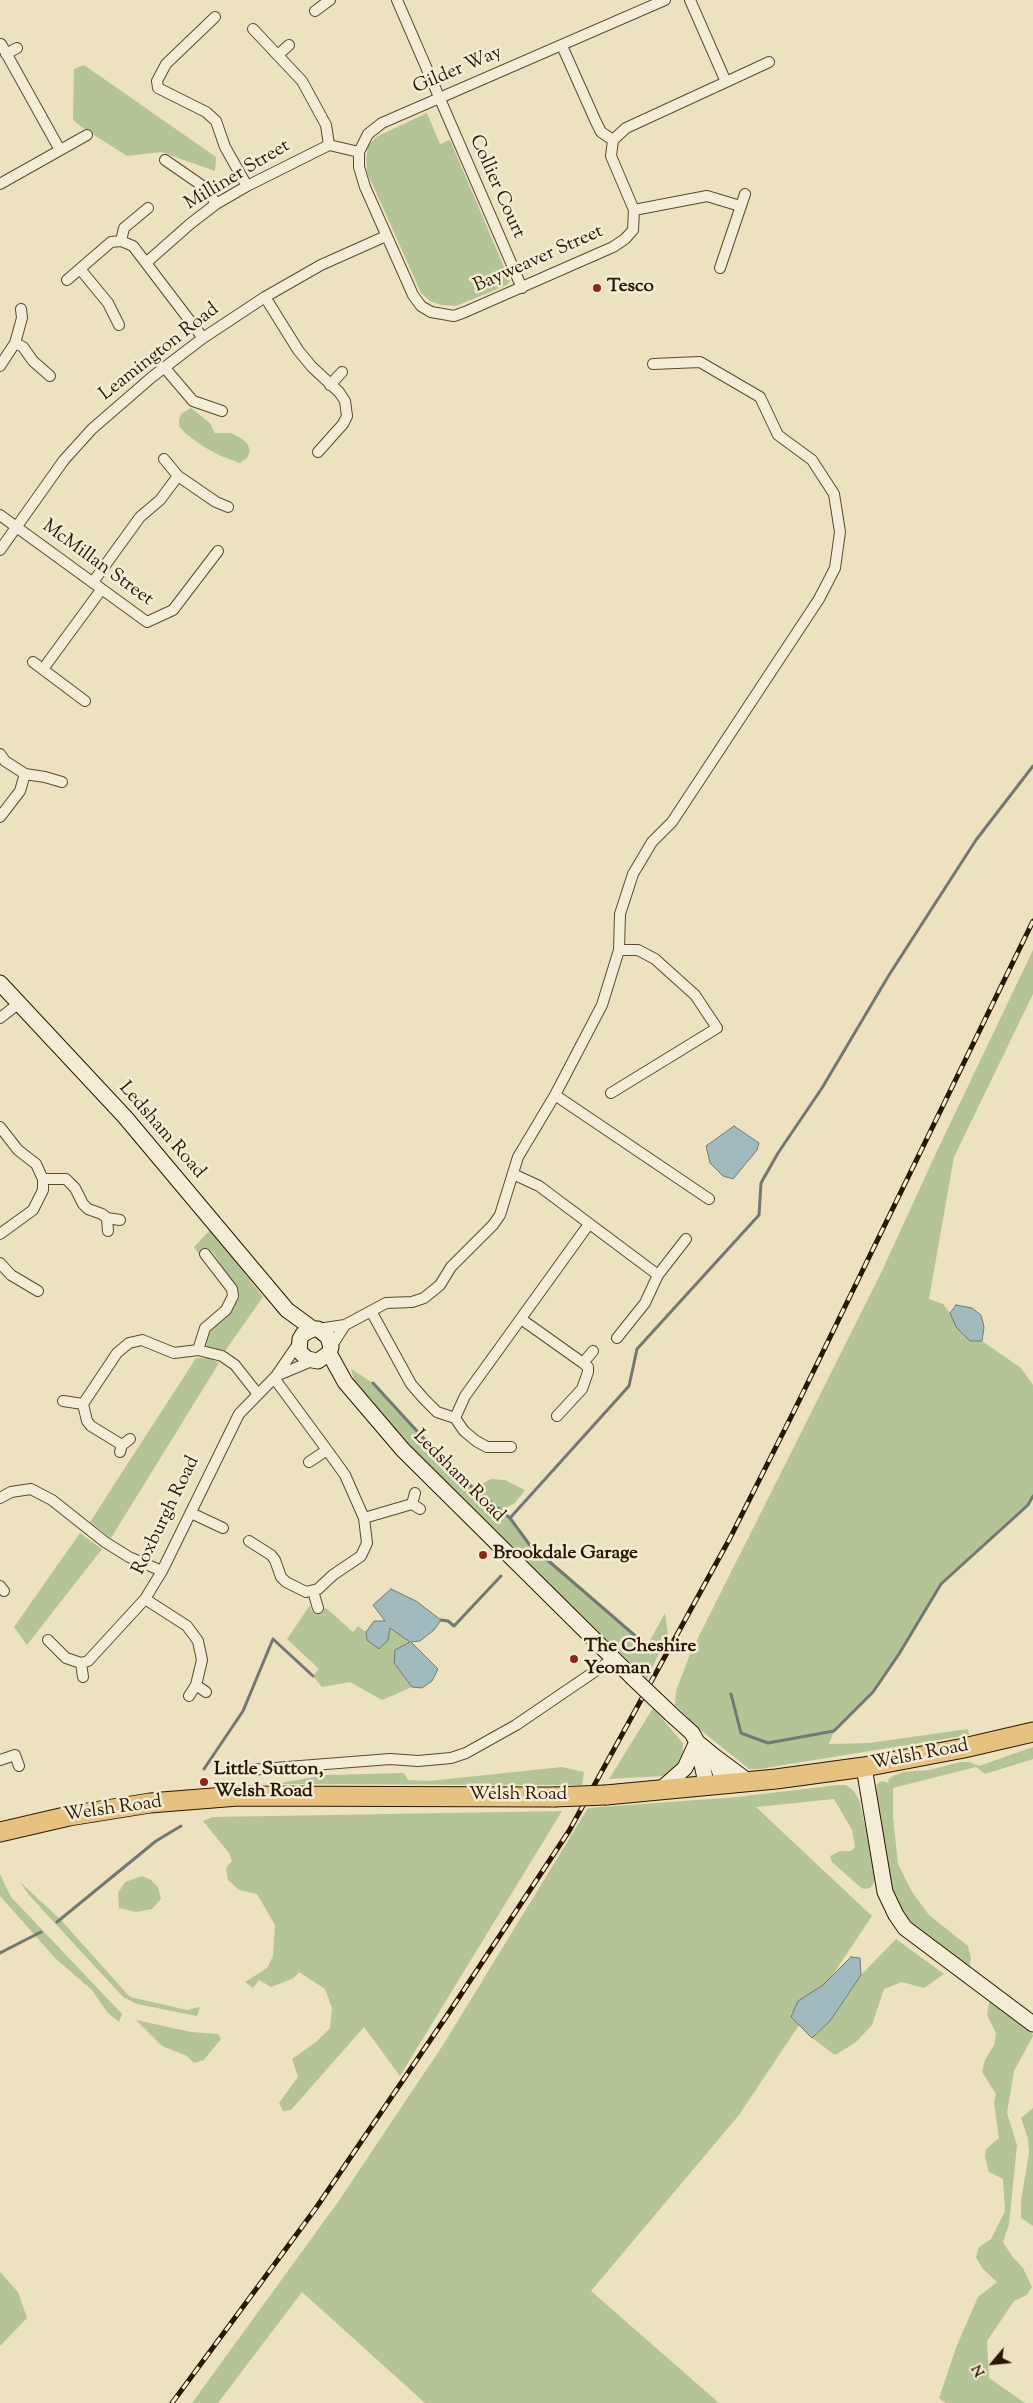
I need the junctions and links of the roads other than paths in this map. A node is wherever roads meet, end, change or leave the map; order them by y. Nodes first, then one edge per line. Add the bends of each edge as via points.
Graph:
1 (330, 0) edge
2 (397, 0) edge
3 (666, 0) edge
4 (690, 0) edge
5 (315, 11) dead end
6 (215, 17) dead end
7 (254, 29) dead end
8 (289, 46) dead end
9 (562, 46) junction
10 (17, 48) dead end
11 (4, 49) edge
12 (279, 54) junction
13 (769, 62) dead end
14 (726, 82) junction
15 (439, 99) junction
16 (87, 135) dead end
17 (613, 140) junction
18 (330, 146) junction
19 (60, 150) junction
20 (358, 152) junction
21 (165, 160) dead end
22 (0, 184) edge
23 (247, 186) junction
24 (744, 194) dead end
25 (216, 204) junction
26 (740, 206) junction
27 (148, 208) dead end
28 (634, 210) junction
29 (386, 236) junction
30 (121, 241) junction
31 (147, 262) junction
32 (720, 268) dead end
33 (80, 269) junction
34 (67, 280) dead end
35 (522, 288) junction
36 (264, 297) junction
37 (21, 309) dead end
38 (119, 325) dead end
39 (203, 338) junction
40 (15, 343) junction
41 (654, 364) dead end
42 (0, 366) edge
43 (164, 367) junction
44 (342, 372) dead end
45 (50, 376) dead end
46 (330, 385) junction
47 (222, 411) dead end
48 (318, 452) dead end
49 (164, 459) dead end
50 (178, 476) junction
51 (228, 507) dead end
52 (0, 515) edge
53 (16, 527) junction
54 (0, 550) edge
55 (218, 551) dead end
56 (97, 586) junction
57 (33, 662) dead end
58 (43, 669) junction
59 (85, 701) dead end
60 (0, 754) edge
61 (25, 774) junction
62 (62, 782) dead end
63 (0, 817) edge
64 (619, 950) junction
65 (2, 990) edge
66 (18, 1004) junction
67 (0, 1018) edge
68 (611, 1094) dead end
69 (555, 1095) junction
70 (0, 1128) edge
71 (513, 1174) junction
72 (43, 1179) junction
73 (709, 1199) dead end
74 (107, 1218) junction
75 (120, 1220) dead end
76 (589, 1224) junction
77 (108, 1231) dead end
78 (0, 1234) edge
79 (686, 1239) dead end
80 (206, 1254) dead end
81 (0, 1263) edge
82 (658, 1275) junction
83 (40, 1293) dead end
84 (287, 1310) junction
85 (371, 1311) junction
86 (521, 1319) junction
87 (345, 1325) junction
88 (315, 1329) junction
89 (617, 1338) dead end
90 (299, 1341) junction
91 (198, 1350) junction
92 (593, 1351) dead end
93 (322, 1356) junction
94 (583, 1363) junction
95 (275, 1377) junction
96 (257, 1393) junction
97 (64, 1401) dead end
98 (83, 1404) junction
99 (557, 1416) dead end
100 (454, 1418) junction
101 (124, 1445) dead end
102 (511, 1446) dead end
103 (326, 1450) junction
104 (309, 1462) dead end
105 (416, 1494) dead end
106 (0, 1498) edge
107 (191, 1513) junction
108 (364, 1518) junction
109 (223, 1528) dead end
110 (249, 1541) dead end
111 (162, 1571) junction
112 (313, 1591) junction
113 (145, 1599) junction
114 (318, 1608) dead end
115 (48, 1640) dead end
116 (613, 1659) junction
117 (81, 1663) junction
118 (83, 1677) dead end
119 (196, 1685) junction
120 (206, 1692) dead end
121 (189, 1696) dead end
122 (1033, 1732) edge
123 (697, 1742) junction
124 (714, 1756) junction
125 (0, 1760) edge
126 (19, 1766) dead end
127 (864, 1767) junction
128 (249, 1770) dead end
129 (749, 1782) junction
130 (713, 1786) junction
131 (659, 1791) junction
132 (0, 1832) edge
133 (1033, 2024) edge

1 - 5 street
2 - 15 street, Collier Court
3 - 9 street, Gilder Way
4 - 14 street
6 - 23 street via 166,64 157,81 158,88 216,120 225,147
7 - 12 street
8 - 12 street
9 - 15 street, Gilder Way
9 - 17 street via 601,132
10 - 11 street
11 - 19 street
12 - 18 street via 302,81 317,106 326,125
13 - 14 street
14 - 17 street via 626,128
15 - 20 street, Gilder Way via 374,128
15 - 35 street, Collier Court
16 - 19 street
17 - 28 street via 611,156
18 - 20 street
18 - 23 street, Milliner Street
19 - 22 street
20 - 29 street via 365,187
21 - 25 street via 206,189
23 - 25 street, Milliner Street
24 - 26 street
25 - 31 street, Milliner Street
26 - 28 street via 707,196
26 - 32 street
27 - 30 street via 124,228
28 - 35 street, Bayweaver Street via 633,230 625,239
29 - 35 street, Bayweaver Street via 413,295 421,306 431,312 454,316
29 - 36 street, Leamington Road via 321,265
30 - 31 street via 133,246
30 - 33 street via 111,242
31 - 39 street
33 - 34 street
33 - 38 street via 108,303
36 - 39 street, Leamington Road
36 - 46 street via 298,350
37 - 40 street via 22,318
39 - 43 street, Leamington Road
40 - 42 street
40 - 45 street via 23,347
41 - 64 street via 700,362 760,398 778,435 812,460 834,494 840,532 835,568 819,599 672,822 652,842 633,874 620,914
43 - 47 street via 193,402
43 - 53 street, Leamington Road via 92,429 64,460
44 - 46 street
46 - 48 street via 344,402 347,416
49 - 50 street
50 - 51 street
50 - 56 street via 160,500 140,517
52 - 53 street, McMillan Street
53 - 54 street, Leamington Road
53 - 56 street, McMillan Street
55 - 56 street, McMillan Street via 174,610 147,622
56 - 58 street
57 - 58 street
58 - 59 street
60 - 61 street
61 - 62 street
61 - 63 street via 20,791
64 - 68 street via 638,950 656,959 695,995 717,1028
64 - 69 street via 602,1005
65 - 66 main road, Ledsham Road
66 - 67 street
66 - 84 main road, Ledsham Road via 124,1117
69 - 71 street via 518,1157
69 - 73 street
70 - 72 street via 18,1150 36,1164
71 - 76 street via 539,1186
71 - 85 street via 500,1215 484,1236 451,1267 440,1285 424,1298 386,1303
72 - 74 street via 66,1179 83,1204
72 - 78 street via 43,1190 33,1210
74 - 75 street
74 - 77 street
76 - 82 street
76 - 86 street
79 - 82 street
80 - 91 street via 232,1289 233,1296 226,1310 205,1328
81 - 83 street via 11,1275
82 - 89 street via 645,1303
84 - 88 main road, Ledsham Road
84 - 90 main road, Ledsham Road
85 - 87 street
85 - 100 street via 411,1384 437,1412
86 - 94 street
86 - 100 street via 465,1396
87 - 88 street
87 - 93 street
88 - 90 main road via 307,1330
88 - 93 main road, Ledsham Road via 328,1337
90 - 93 main road, Ledsham Road via 302,1356
90 - 95 street, Roxburgh Road
91 - 96 street via 222,1356 235,1365
91 - 98 street via 174,1354 142,1340 129,1343 117,1353
92 - 94 street
93 - 95 street, Roxburgh Road
93 - 116 main road, Ledsham Road via 403,1450
94 - 99 street via 588,1372 582,1389
95 - 96 street, Roxburgh Road
95 - 103 street
96 - 107 street, Roxburgh Road via 239,1414
97 - 98 street
98 - 101 street via 91,1426
100 - 102 street via 464,1431 487,1447
103 - 104 street
103 - 108 street via 345,1475
105 - 108 street via 416,1506
106 - 111 street via 11,1492 31,1489 52,1500 105,1542
107 - 109 street
107 - 111 street, Roxburgh Road
108 - 112 street via 367,1543 361,1556
110 - 112 street via 271,1555 286,1582 306,1592
111 - 113 street, Roxburgh Road
112 - 114 street
113 - 117 street, Roxburgh Road via 88,1661
113 - 119 street via 186,1626 198,1642 202,1660
115 - 117 street via 66,1658
116 - 123 main road, Ledsham Road, bridge via 692,1733
116 - 128 street via 516,1726 451,1758 390,1759
117 - 118 street
119 - 120 street
119 - 121 street
122 - 127 highway, Welsh Road
123 - 124 main road, Ledsham Road
123 - 130 main road, Ledsham Road
123 - 131 main road via 686,1768
124 - 129 main road, Ledsham Road
124 - 130 main road via 721,1775
125 - 126 street via 14,1750
127 - 129 highway, Welsh Road
127 - 133 main road via 884,1892 896,1915 905,1928
129 - 130 highway, Welsh Road
130 - 131 highway, Welsh Road
131 - 132 highway, Welsh Road, bridge via 554,1797 238,1796 125,1807

